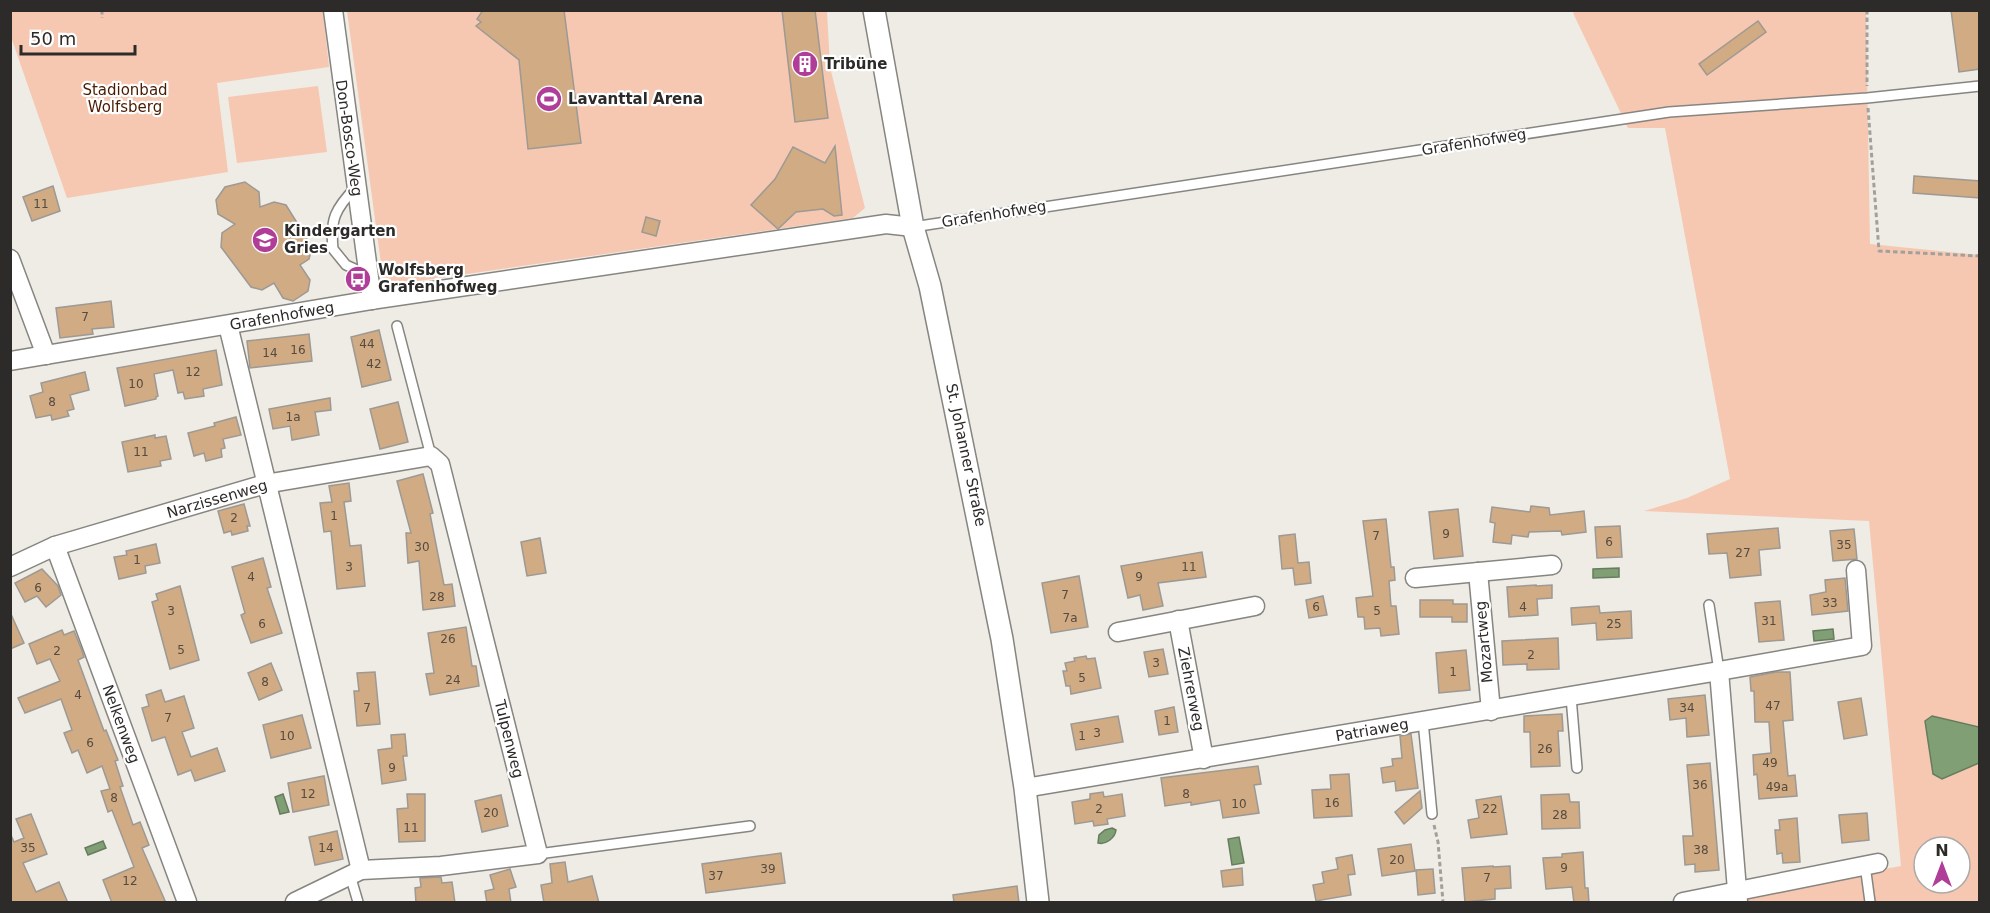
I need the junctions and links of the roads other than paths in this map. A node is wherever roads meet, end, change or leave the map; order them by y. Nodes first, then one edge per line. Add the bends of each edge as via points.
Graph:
1 (333, 10) edge
2 (874, 10) edge
3 (1980, 86) edge
4 (356, 187) junction
5 (913, 226) junction
6 (10, 259) edge
7 (369, 275) junction
8 (372, 300) junction
9 (228, 325) junction
10 (397, 326) dead end
11 (46, 355) junction
12 (10, 361) edge
13 (430, 456) junction
14 (265, 484) junction
15 (55, 546) junction
16 (1552, 565) dead end
17 (10, 567) edge
18 (1856, 570) dead end
19 (1478, 572) junction
20 (1415, 578) dead end
21 (1709, 605) dead end
22 (1255, 606) dead end
23 (1178, 620) junction
24 (1118, 632) dead end
25 (1719, 671) junction
26 (1571, 697) junction
27 (1491, 711) junction
28 (1423, 721) junction
29 (1204, 759) junction
30 (1577, 768) dead end
31 (1025, 788) junction
32 (1432, 814) road end
33 (750, 825) dead end
34 (538, 854) junction
35 (1871, 864) joint
36 (356, 872) junction
37 (1737, 898) edge
38 (187, 903) edge
39 (295, 903) edge
40 (358, 903) edge
41 (1038, 903) edge
42 (1683, 903) edge
43 (1870, 903) edge

1 - 4 street, Don-Bosco-Weg
2 - 5 street, St. Johanner Straße
3 - 5 lane, Grafenhofweg via 1669,112
4 - 7 street, Don-Bosco-Weg
4 - 7 lane via 333,216 333,249 346,265
5 - 8 street, Grafenhofweg via 886,224
5 - 31 street, St. Johanner Straße via 930,286 983,539
6 - 11 street
7 - 8 street, Don-Bosco-Weg
8 - 9 street, Grafenhofweg
9 - 11 street, Grafenhofweg
9 - 14 street
10 - 13 lane
11 - 12 street, Grafenhofweg
13 - 14 street, Narzissenweg
13 - 34 street, Tulpenweg via 440,464
14 - 15 street, Narzissenweg
14 - 36 street
15 - 17 street, Narzissenweg
15 - 38 street, Nelkenweg
16 - 19 street
18 - 25 street, Patriaweg via 1862,646
19 - 20 street
19 - 27 street, Mozartweg
21 - 25 lane
22 - 23 street
23 - 24 street
23 - 29 street, Ziehrerweg
25 - 26 street, Patriaweg
25 - 37 street
26 - 27 street, Patriaweg
26 - 30 lane
27 - 28 street, Patriaweg
28 - 29 street, Patriaweg
28 - 32 lane
29 - 31 street, Patriaweg
31 - 41 street, St. Johanner Straße
33 - 34 lane
34 - 36 street
35 - 37 street
35 - 43 lane
36 - 39 street
36 - 40 lane
37 - 42 street

